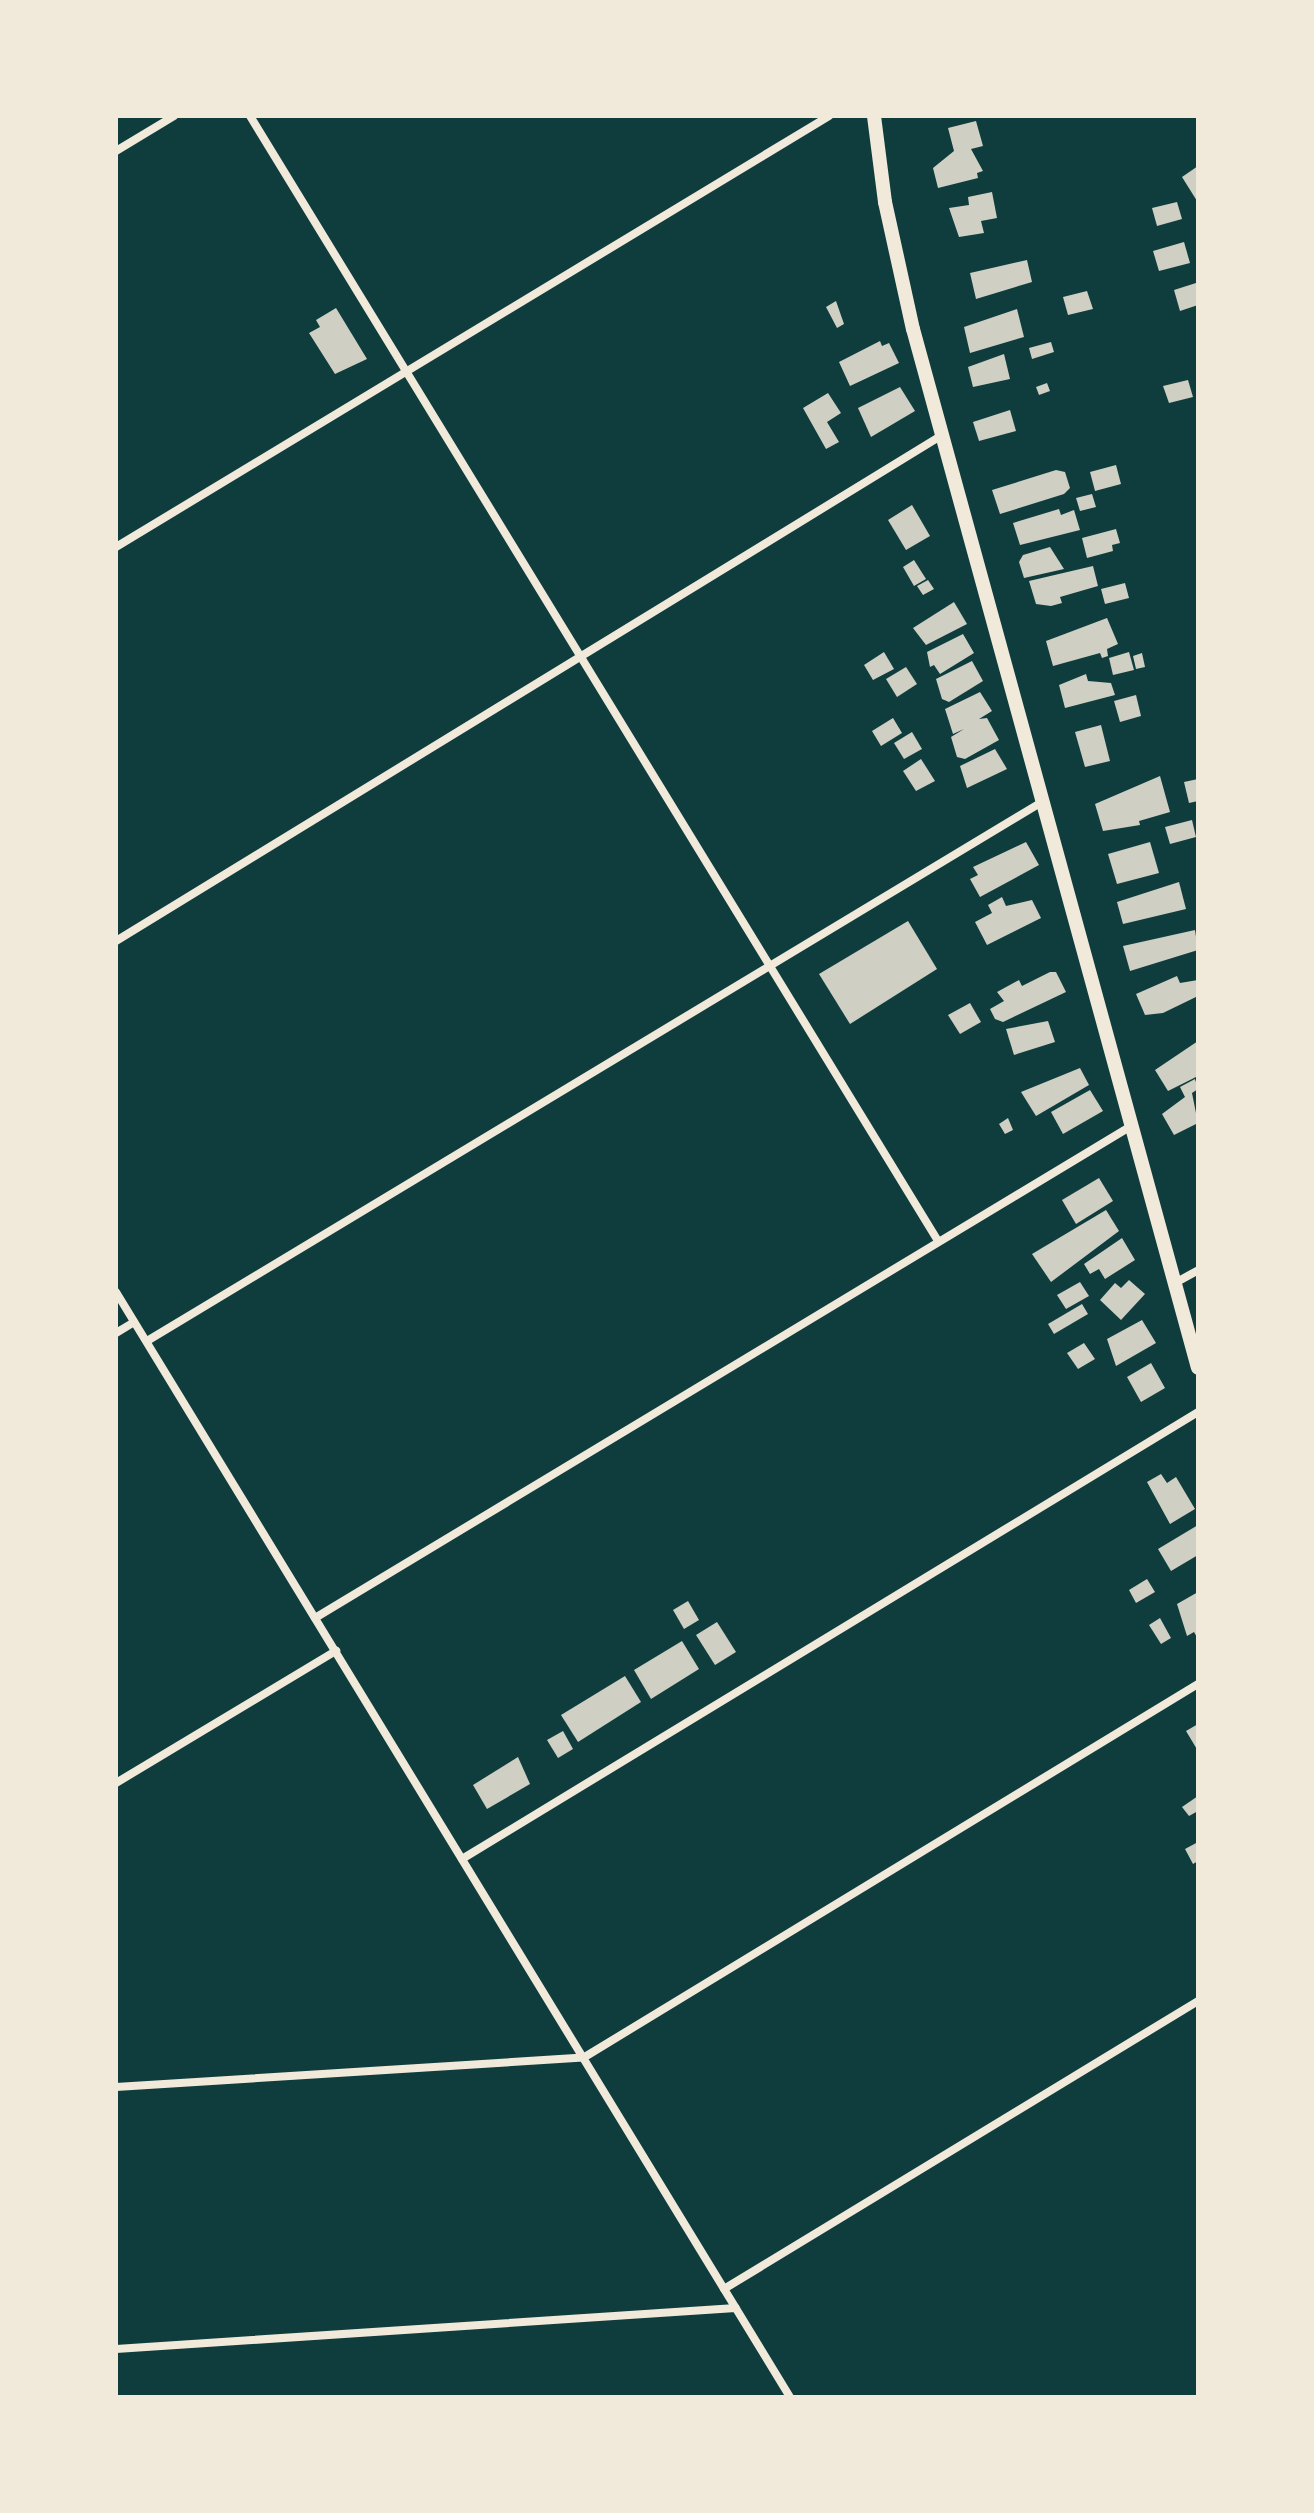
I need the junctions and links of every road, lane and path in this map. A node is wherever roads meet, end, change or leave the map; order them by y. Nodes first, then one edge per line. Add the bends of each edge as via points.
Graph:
1 (174, 116) edge
2 (250, 116) edge
3 (829, 116) edge
4 (874, 116) edge
5 (116, 151) edge
6 (405, 371) junction
7 (944, 434) junction
8 (116, 547) edge
9 (580, 658) junction
10 (1042, 802) junction
11 (116, 941) edge
12 (768, 965) junction
13 (1133, 1125) junction
14 (938, 1241) junction
15 (1198, 1270) edge
16 (1175, 1283) junction
17 (116, 1292) edge
18 (134, 1322) junction
19 (116, 1333) edge
20 (147, 1341) junction
21 (1198, 1368) edge
22 (1198, 1412) edge
23 (315, 1618) junction
24 (336, 1651) junction
25 (1198, 1684) edge
26 (116, 1783) edge
27 (462, 1859) junction
28 (1198, 2001) edge
29 (583, 2058) junction
30 (116, 2087) edge
31 (724, 2289) junction
32 (736, 2308) junction
33 (116, 2349) edge
34 (790, 2397) edge

1 - 5 street
2 - 6 street
3 - 6 street
4 - 7 main road via 888,216
6 - 8 street
6 - 9 street
7 - 9 street
7 - 10 main road
9 - 11 street
9 - 12 street
10 - 12 street
10 - 13 main road
12 - 14 street
12 - 20 street
13 - 14 street
13 - 16 main road
14 - 23 street
15 - 16 street
16 - 21 main road
17 - 18 street
18 - 19 street
18 - 20 street
20 - 23 street
22 - 27 street
23 - 24 street
24 - 26 street
24 - 27 street
25 - 29 street
27 - 29 street
28 - 31 street
29 - 30 street
29 - 31 street
31 - 32 street
32 - 33 street
32 - 34 street

